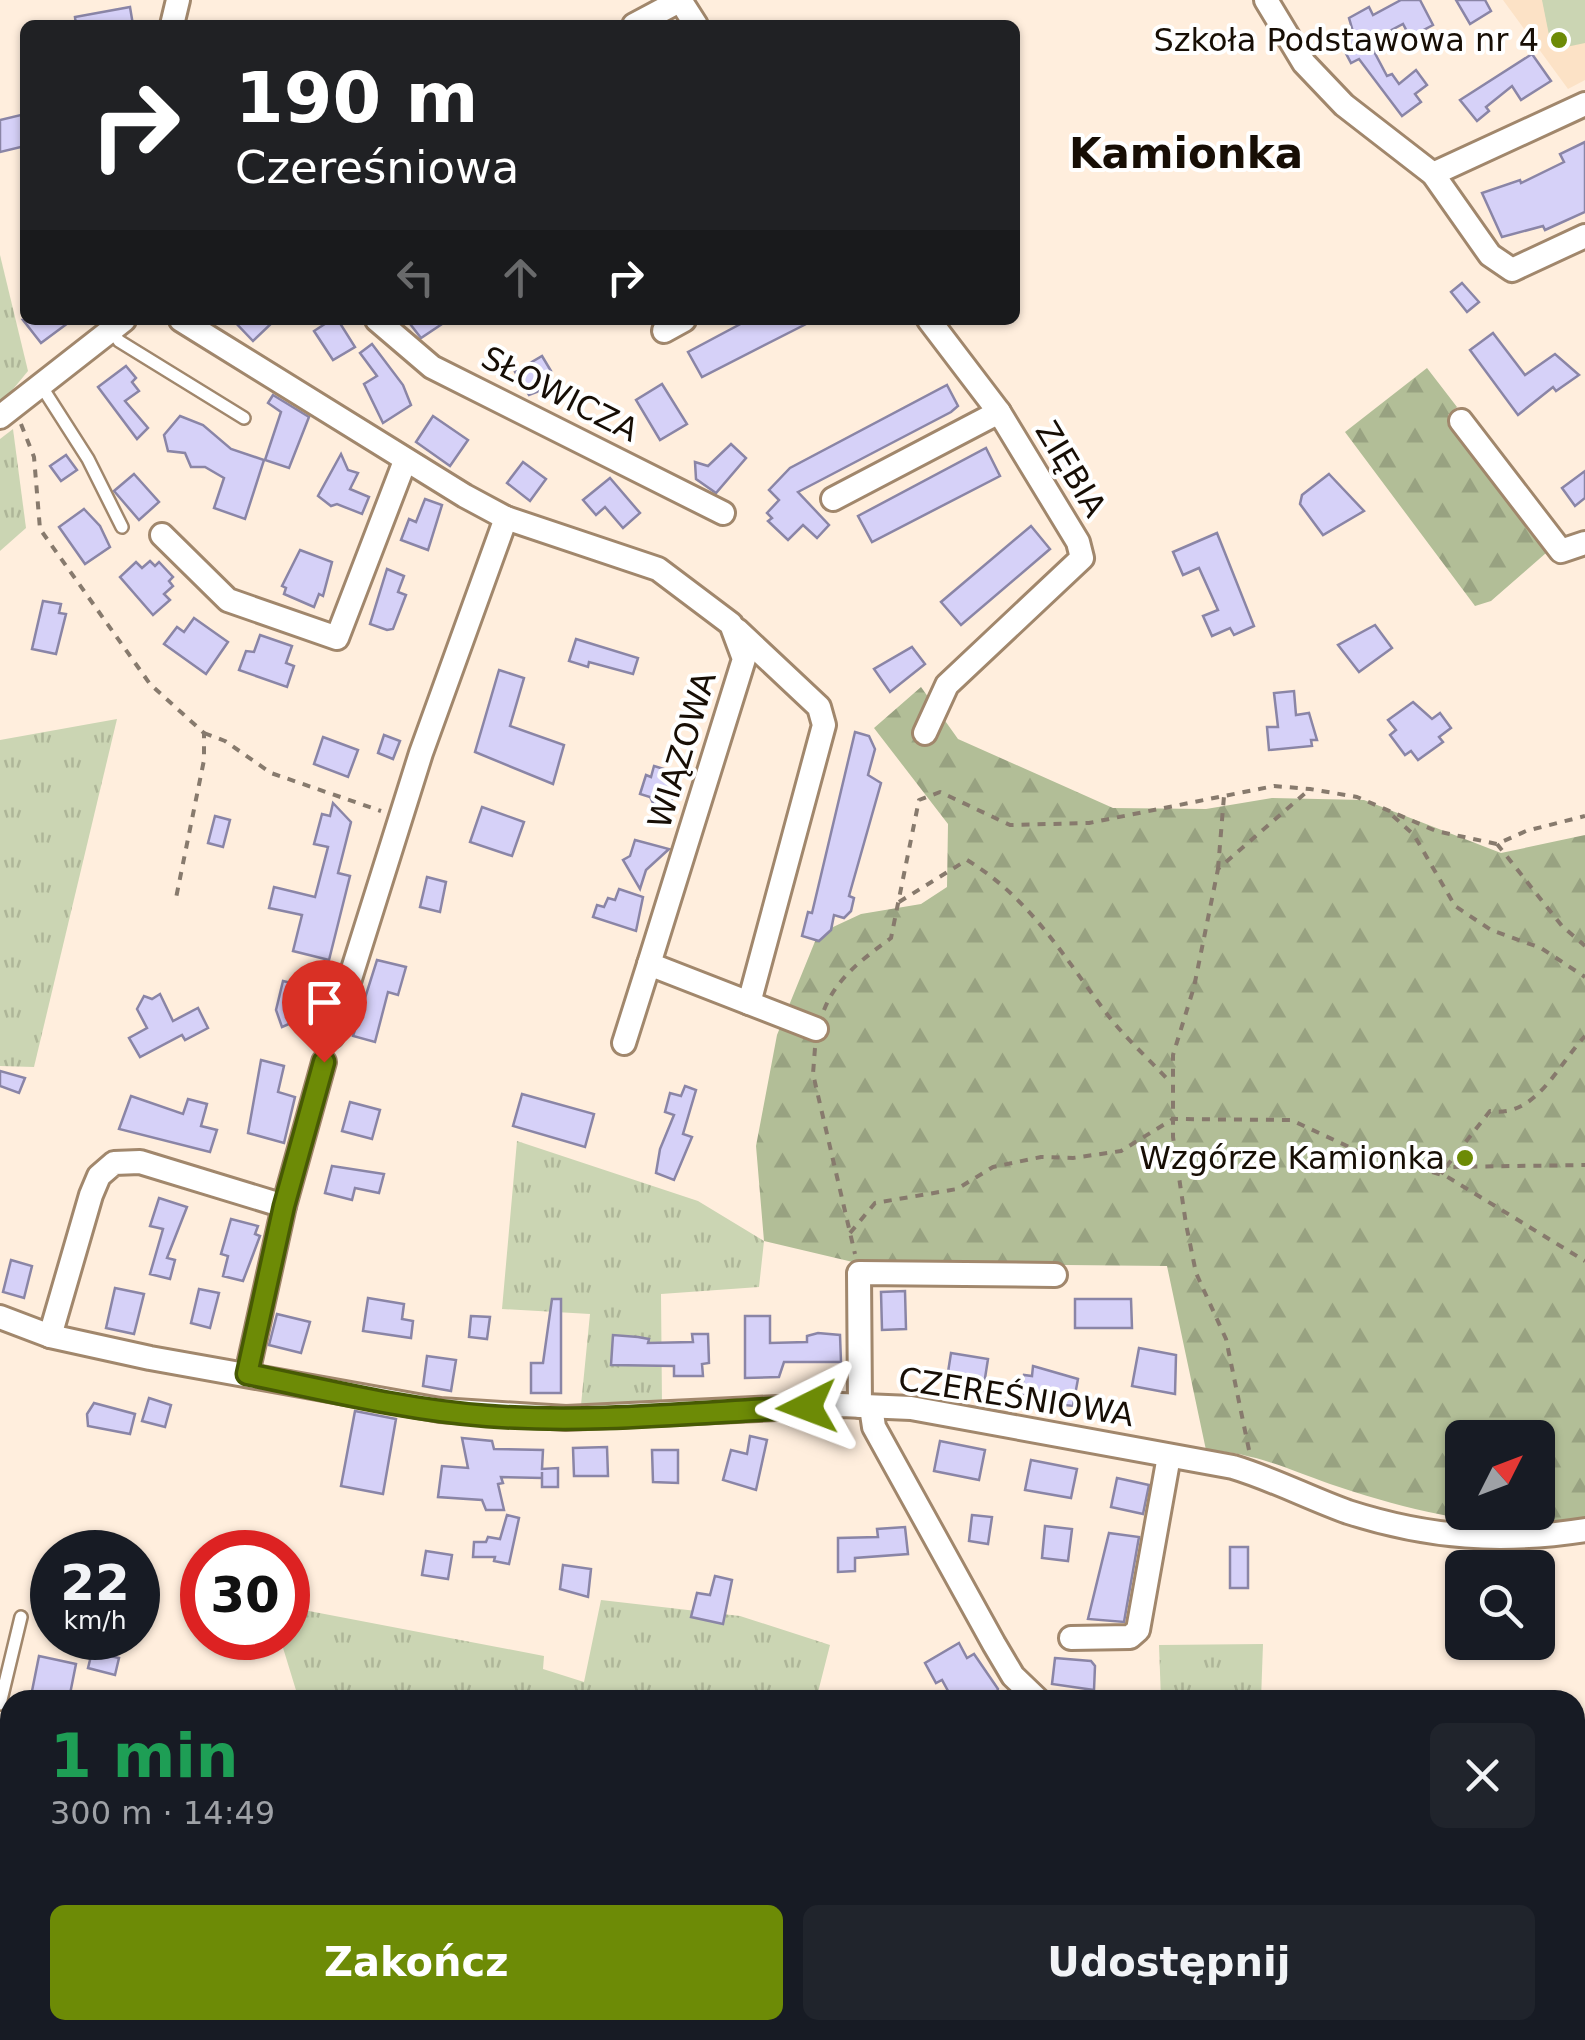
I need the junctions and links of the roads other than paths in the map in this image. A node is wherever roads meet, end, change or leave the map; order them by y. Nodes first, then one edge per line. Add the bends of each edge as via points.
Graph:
1 (680, 0) edge
2 (1266, 0) edge
3 (643, 20) edge
4 (1585, 104) edge
5 (1433, 174) junction
6 (1585, 236) edge
7 (110, 325) edge
8 (113, 325) edge
9 (188, 325) edge
10 (383, 325) edge
11 (933, 325) edge
12 (40, 384) junction
13 (7, 411) edge
14 (999, 412) junction
15 (244, 418) dead end
16 (1461, 421) dead end
17 (405, 460) junction
18 (834, 499) dead end
19 (723, 512) dead end
20 (506, 518) junction
21 (122, 527) dead end
22 (162, 535) dead end
23 (1585, 544) edge
24 (731, 624) junction
25 (925, 733) dead end
26 (649, 964) junction
27 (750, 1004) junction
28 (816, 1029) road end
29 (332, 1036) dead end
30 (624, 1043) dead end
31 (324, 1062) dead end
32 (284, 1206) junction
33 (1055, 1275) dead end
34 (0, 1317) edge
35 (50, 1336) junction
36 (247, 1374) junction
37 (866, 1406) junction
38 (1169, 1456) junction
39 (1585, 1530) edge
40 (20, 1617) dead end
41 (1070, 1638) dead end
42 (3, 1690) edge
43 (1028, 1690) edge

1 - 3 street
2 - 5 street via 1304,63 1344,106
4 - 5 street
5 - 6 street via 1490,255 1512,270
7 - 12 street
8 - 15 lane via 120,341
9 - 17 street
10 - 19 street, SŁOWICZA via 432,367
11 - 14 street, ZIĘBIA
12 - 13 street
12 - 21 lane
14 - 18 street
14 - 25 street, ZIĘBIA via 1082,558 946,685
16 - 23 street via 1561,551
17 - 20 street
17 - 22 street via 337,638 228,600
20 - 24 street via 658,568
20 - 29 street
24 - 26 street, WIĄZOWA via 744,660
24 - 27 street via 819,707 824,725
26 - 27 street
26 - 30 street, WIĄZOWA
27 - 28 street
31 - 32 street
32 - 35 street via 140,1162 114,1163 99,1176
32 - 36 street
33 - 37 street via 860,1273
34 - 35 street, CZEREŚNIOWA
35 - 36 street, CZEREŚNIOWA
36 - 37 street, CZEREŚNIOWA via 488,1416
37 - 38 street, CZEREŚNIOWA via 961,1416
37 - 43 street via 994,1644
38 - 39 street, CZEREŚNIOWA via 1248,1472 1431,1535 1522,1539
38 - 41 street via 1138,1630 1130,1638
40 - 42 lane

